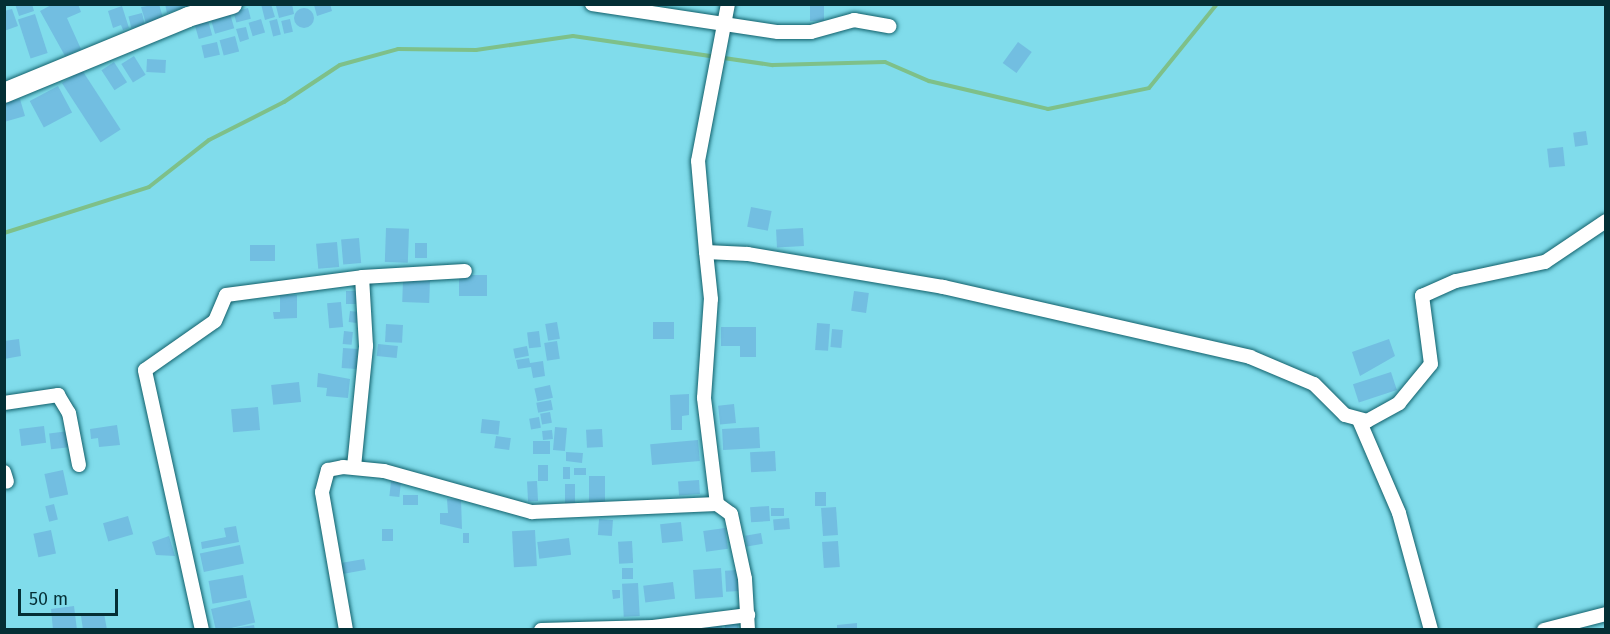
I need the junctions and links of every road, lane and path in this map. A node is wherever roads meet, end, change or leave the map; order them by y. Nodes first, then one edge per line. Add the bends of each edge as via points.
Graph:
1 (232, 4) edge
2 (592, 4) edge
3 (729, 4) edge
4 (723, 23) junction
5 (889, 26) dead end
6 (4, 93) edge
7 (1605, 221) edge
8 (706, 252) junction
9 (465, 271) dead end
10 (362, 277) junction
11 (4, 403) edge
12 (1359, 420) junction
13 (79, 465) dead end
14 (354, 467) junction
15 (717, 504) junction
16 (1605, 614) edge
17 (748, 622) edge
18 (202, 630) edge
19 (346, 630) edge
20 (541, 630) edge
21 (1431, 630) edge
22 (1544, 630) edge

1 - 6 street via 188,16
2 - 4 street
3 - 4 street
4 - 5 street via 799,34 854,20
4 - 8 street via 698,161
7 - 12 street via 1545,262 1456,281 1422,296 1431,364 1399,403
8 - 12 street via 748,254 943,287 1250,357 1314,384 1345,415
8 - 15 street via 711,299 704,398
9 - 10 street
10 - 14 street via 366,346
10 - 18 street via 226,295 215,321 145,370
11 - 13 street via 58,395 69,413
12 - 21 street via 1399,513
14 - 15 street via 532,512
14 - 19 street via 328,470 322,482
15 - 17 street via 731,514
16 - 22 street
17 - 20 street

